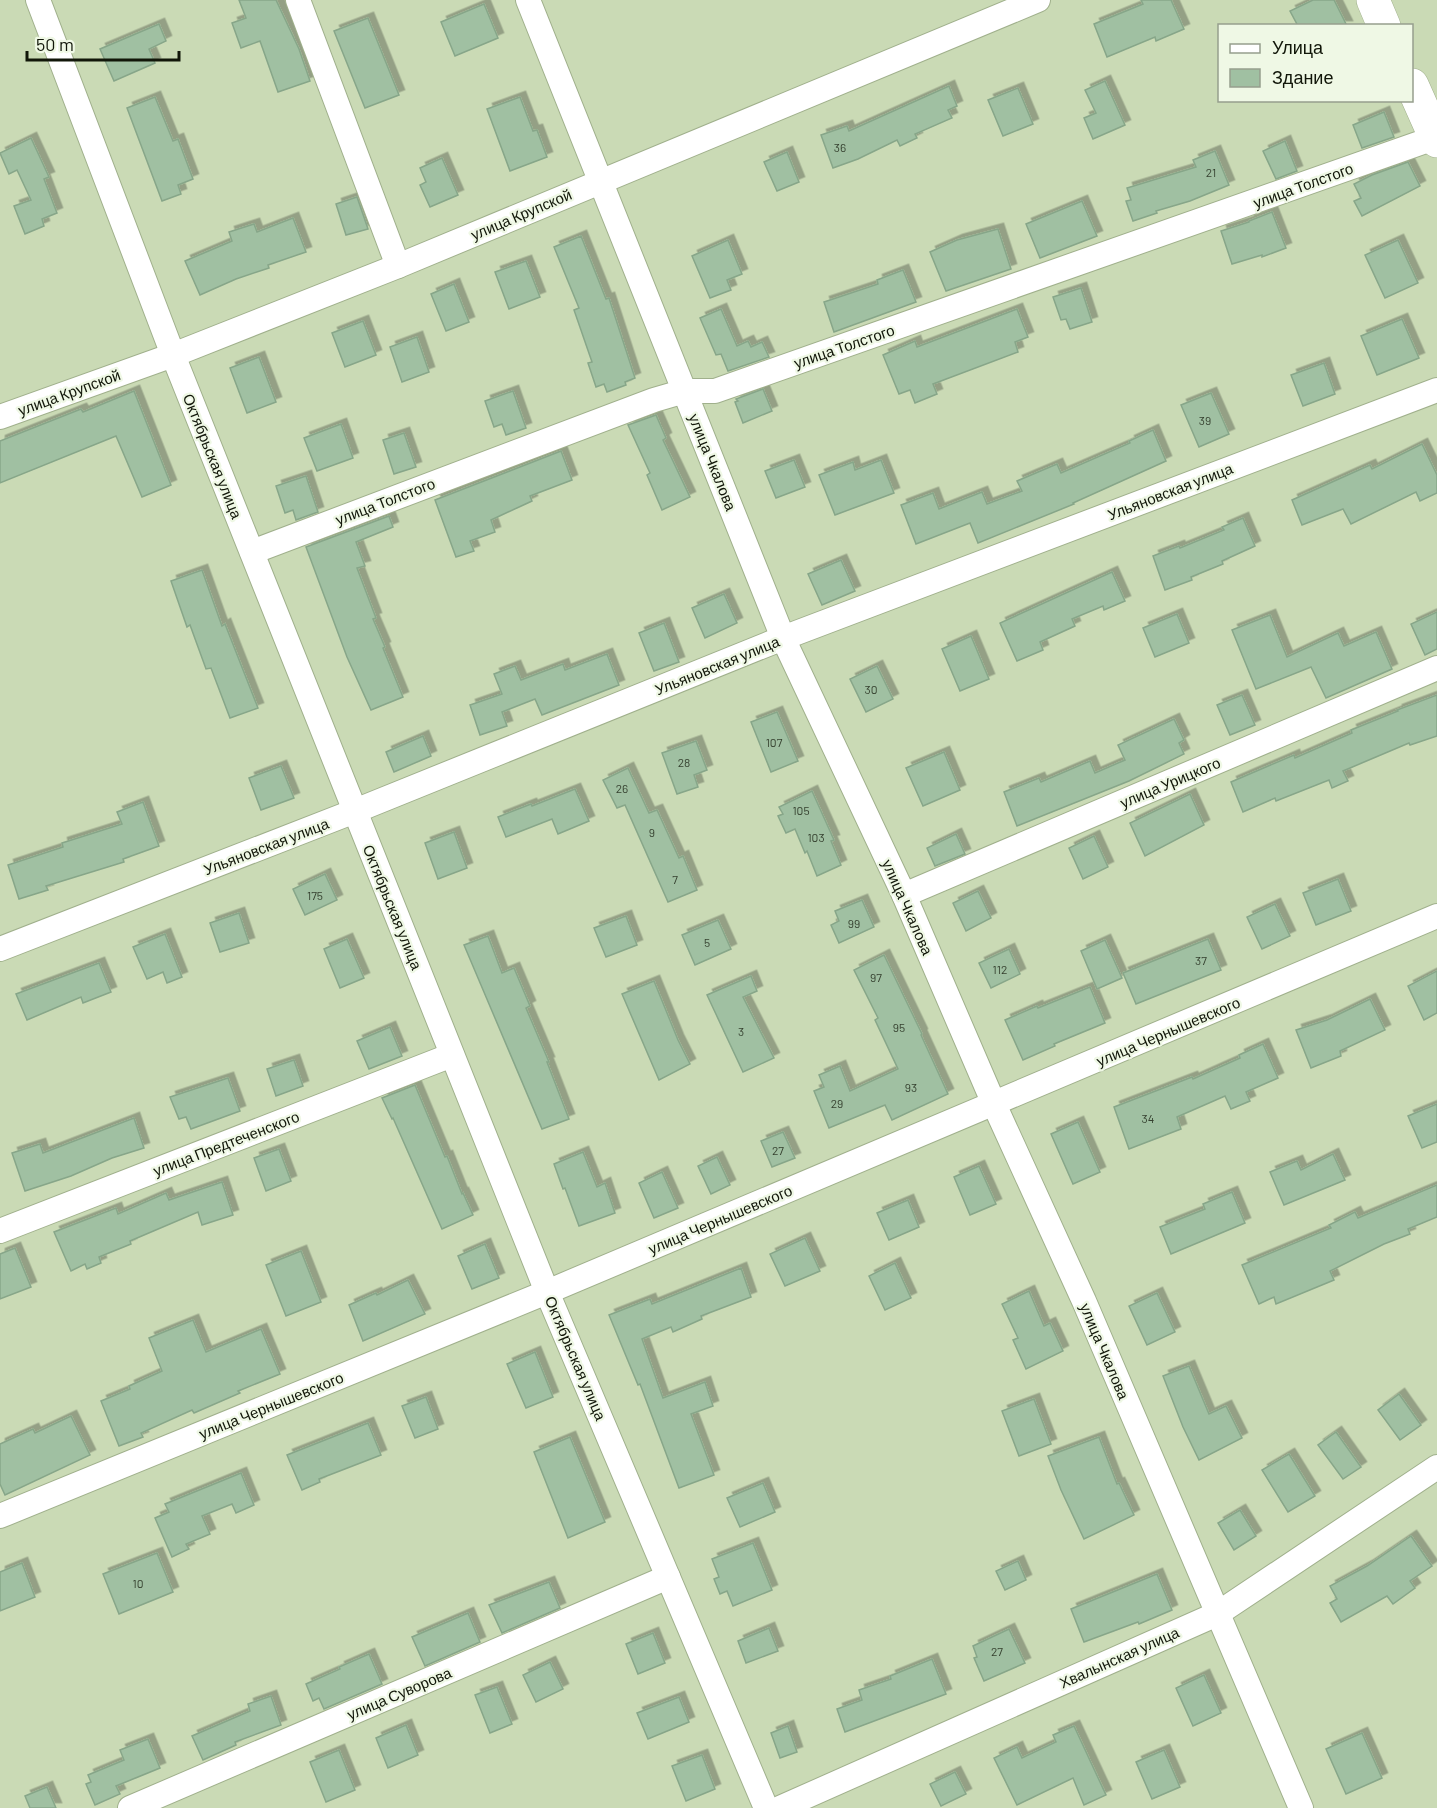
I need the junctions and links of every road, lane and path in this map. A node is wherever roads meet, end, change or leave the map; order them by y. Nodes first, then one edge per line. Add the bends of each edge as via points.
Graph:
1 (38, 0) edge
2 (298, 0) edge
3 (528, 0) edge
4 (1038, 0) edge
5 (1372, 0) edge
6 (1383, 24) edge
7 (1413, 87) edge
8 (1436, 138) edge
9 (600, 181) junction
10 (398, 266) junction
11 (173, 355) junction
12 (1437, 390) edge
13 (685, 391) junction
14 (0, 417) edge
15 (252, 552) junction
16 (783, 638) junction
17 (1437, 668) edge
18 (355, 811) junction
19 (904, 895) junction
20 (1437, 916) edge
21 (0, 949) edge
22 (452, 1054) junction
23 (994, 1104) junction
24 (0, 1231) edge
25 (548, 1292) junction
26 (1437, 1467) edge
27 (0, 1516) edge
28 (668, 1577) junction
29 (1217, 1614) junction
30 (130, 1808) edge
31 (766, 1808) edge
32 (780, 1808) edge
33 (1301, 1808) edge

1 - 11 street, Октябрьская улица
2 - 10 street
3 - 9 street, улица Чкалова
4 - 9 street, улица Крупской
5 - 6 street
7 - 8 street
8 - 13 street, улица Толстого via 715,391
9 - 10 street, улица Крупской
9 - 13 street, улица Чкалова
10 - 11 street, улица Крупской
11 - 14 street, улица Крупской
11 - 15 street, Октябрьская улица
12 - 16 street, Ульяновская улица
13 - 15 street, улица Толстого
13 - 16 street, улица Чкалова
15 - 18 street, Октябрьская улица
16 - 18 street, Ульяновская улица
16 - 19 street, улица Чкалова
17 - 19 street, улица Урицкого
18 - 21 street, Ульяновская улица
18 - 22 street, Октябрьская улица
19 - 23 street, улица Чкалова
20 - 23 street, улица Чернышевского
22 - 24 street, улица Предтеченского
22 - 25 street, Октябрьская улица
23 - 25 street, улица Чернышевского
23 - 29 street, улица Чкалова via 1084,1301
25 - 27 street, улица Чернышевского
25 - 28 street, Октябрьская улица
26 - 29 street, Хвалынская улица
28 - 30 street, улица Суворова
28 - 31 street, Октябрьская улица
29 - 32 street, Хвалынская улица
29 - 33 street, улица Чкалова

